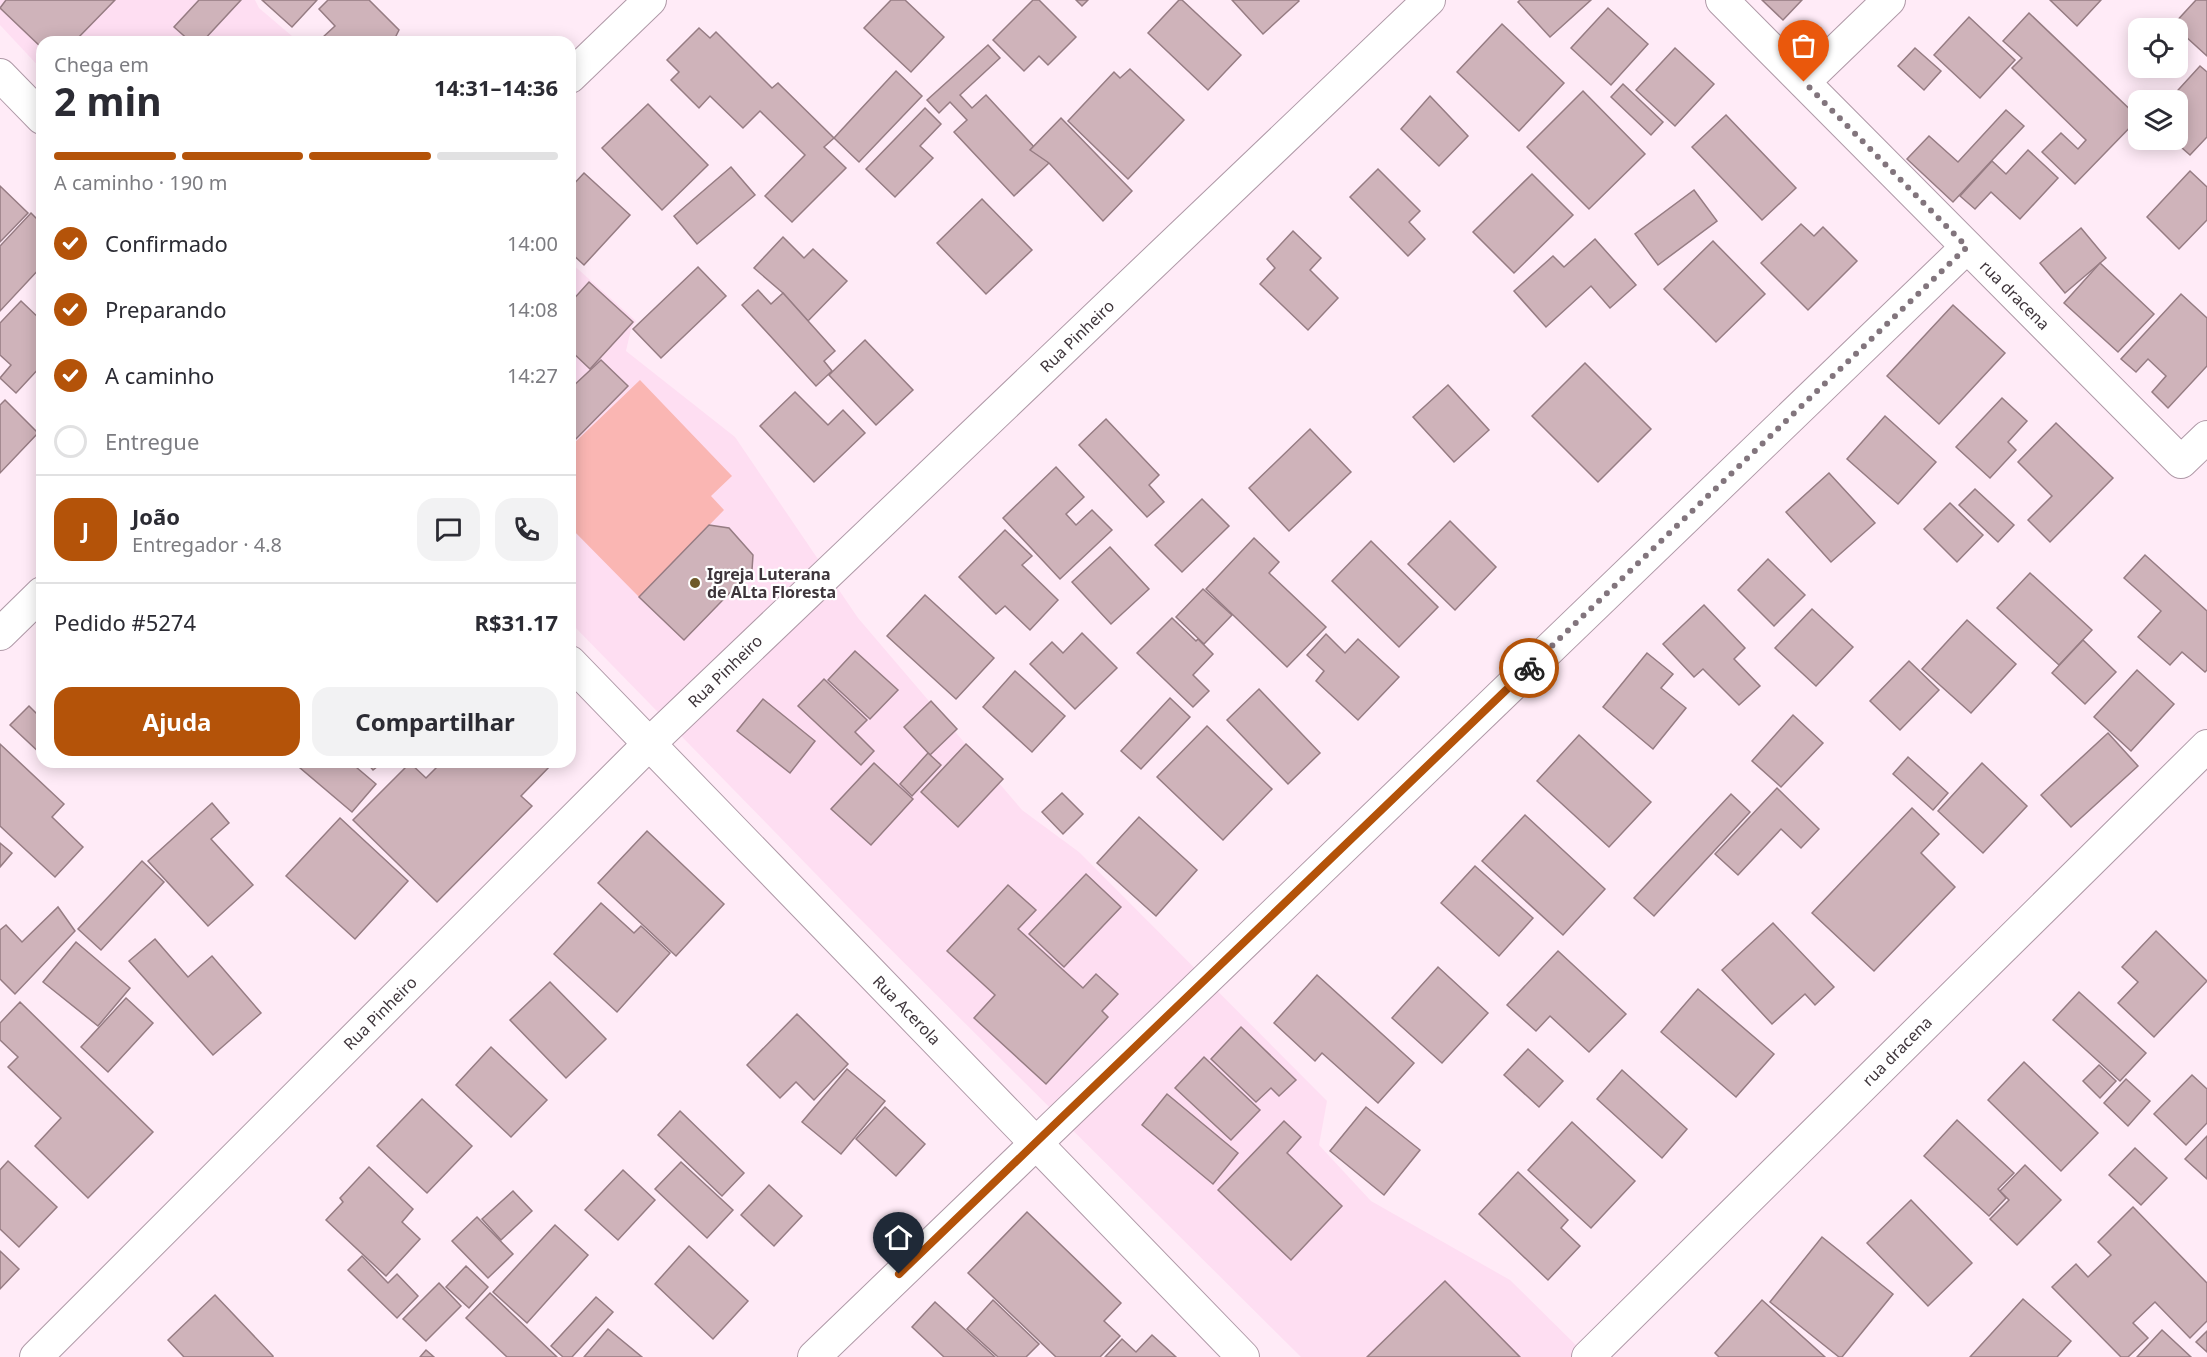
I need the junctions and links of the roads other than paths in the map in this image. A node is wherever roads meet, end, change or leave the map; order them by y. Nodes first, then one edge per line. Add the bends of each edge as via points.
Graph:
1 (650, 0) edge
2 (1429, 0) edge
3 (1722, 0) edge
4 (1889, 0) edge
5 (576, 71) edge
6 (0, 75) edge
7 (1804, 82) junction
8 (36, 112) edge
9 (1967, 247) junction
10 (2207, 437) edge
11 (36, 599) edge
12 (0, 634) edge
13 (576, 668) edge
14 (649, 744) junction
15 (2207, 746) edge
16 (1035, 1142) junction
17 (36, 1357) edge
18 (814, 1357) edge
19 (1244, 1357) edge
20 (1588, 1357) edge

1 - 5 street
2 - 14 street, Rua Pinheiro
3 - 7 street, rua dracena
4 - 7 street
6 - 8 street
7 - 9 street, rua dracena
9 - 10 street, rua dracena via 2181,462
9 - 16 street
11 - 12 street
13 - 14 street, Rua Acerola
14 - 16 street, Rua Acerola
14 - 17 street, Rua Pinheiro
15 - 20 street, rua dracena
16 - 18 street
16 - 19 street, Rua Acerola

